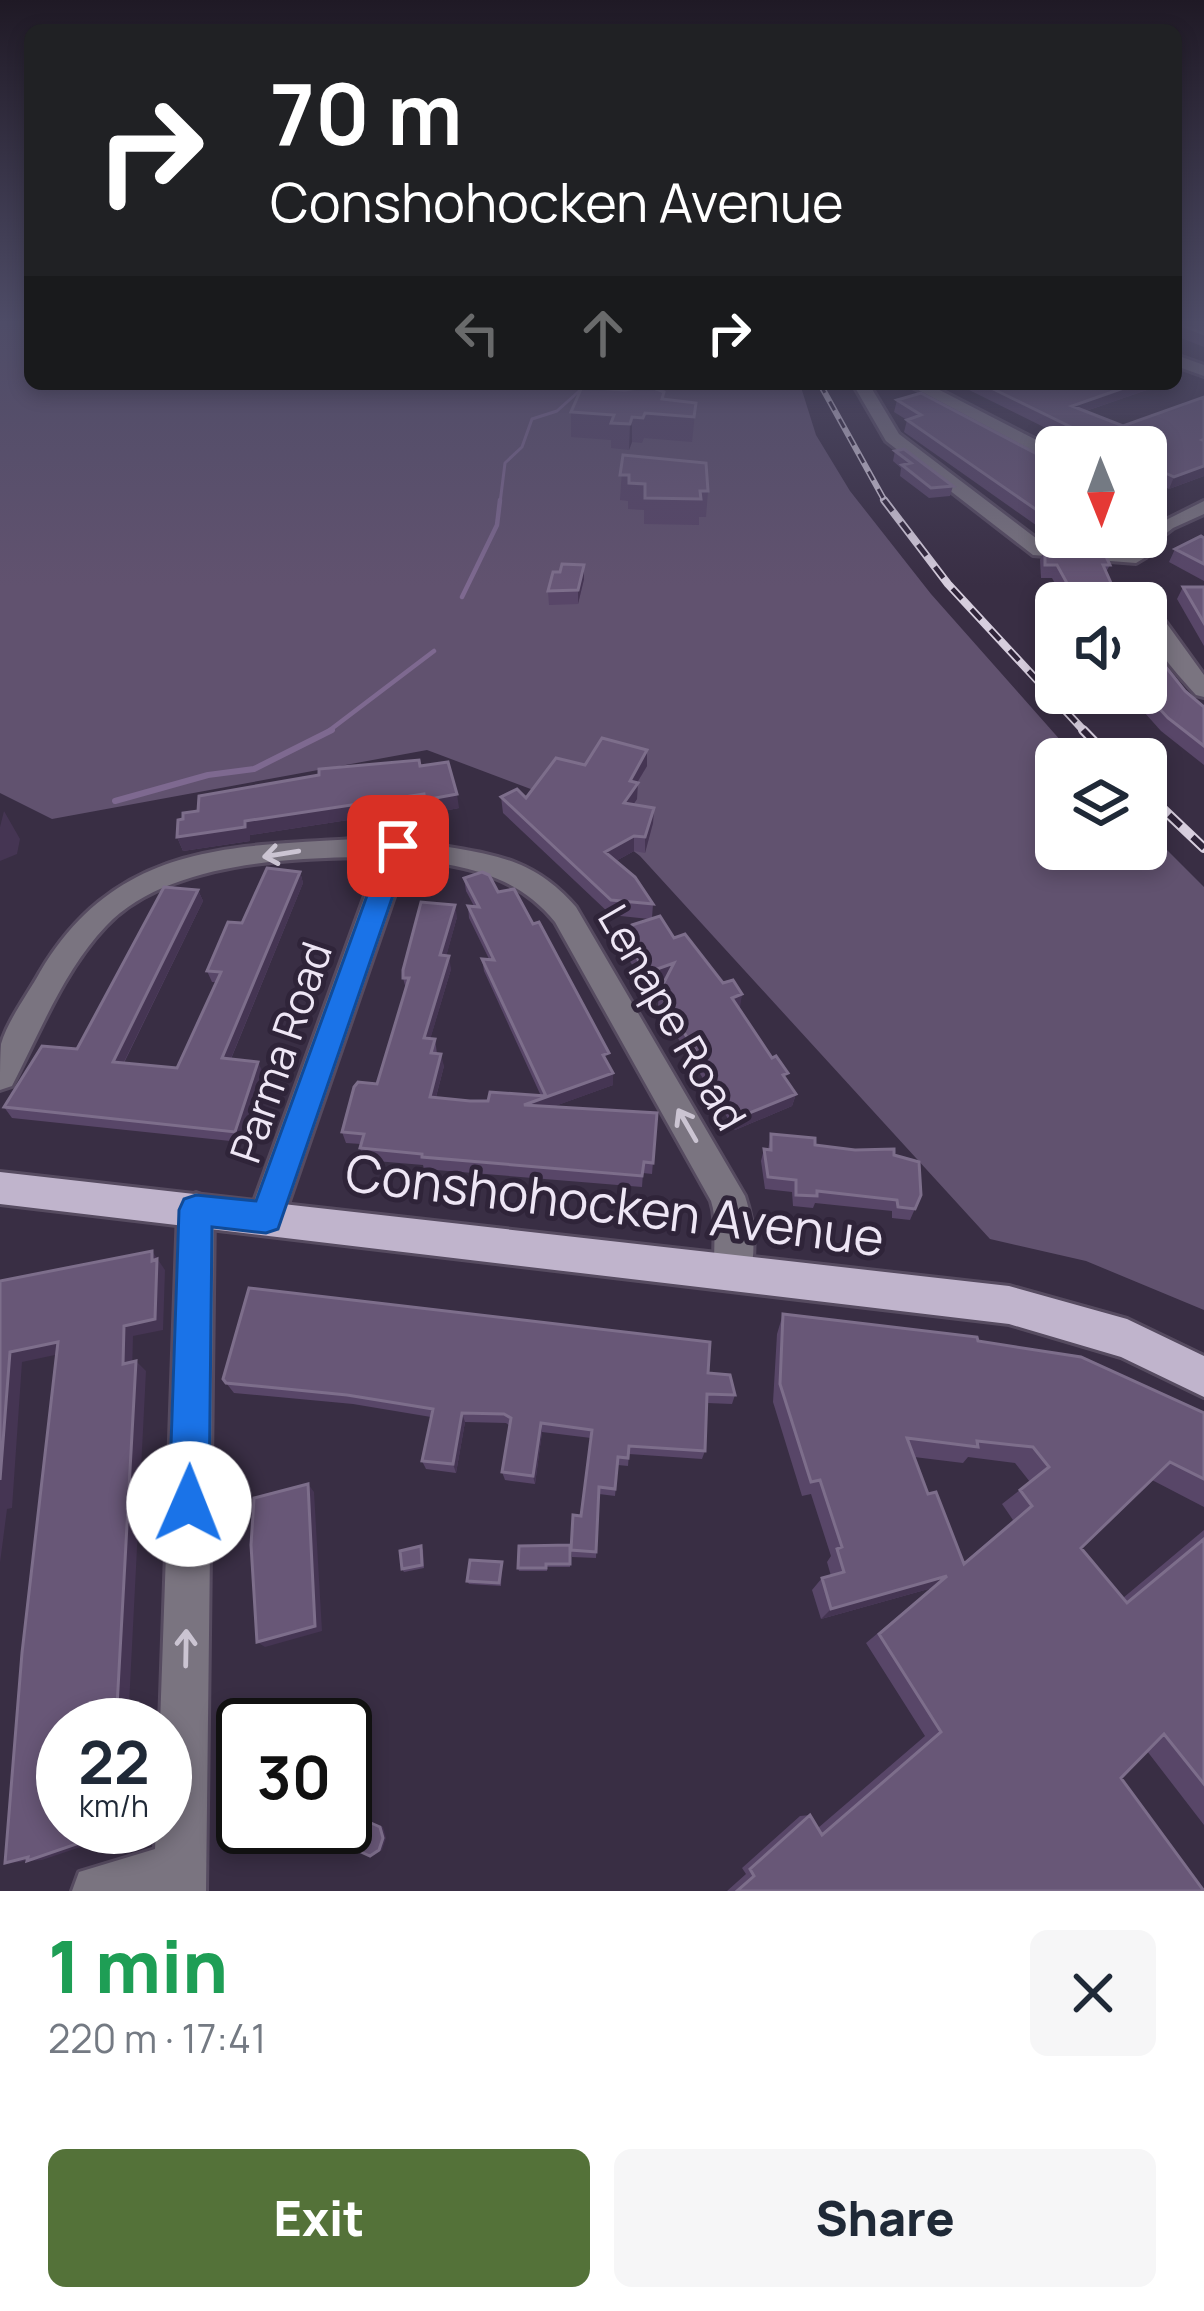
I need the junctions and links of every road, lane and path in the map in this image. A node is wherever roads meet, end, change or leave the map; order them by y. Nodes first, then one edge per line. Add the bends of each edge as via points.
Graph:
1 (876, 409) edge
2 (964, 409) edge
3 (1035, 446) edge
4 (1204, 507) edge
5 (1167, 512) edge
6 (1179, 518) junction
7 (1167, 526) edge
8 (1204, 529) edge
9 (1035, 546) edge
10 (1167, 645) edge
11 (1204, 690) edge
12 (398, 846) junction
13 (0, 1076) edge
14 (0, 1188) edge
15 (196, 1210) junction
16 (266, 1218) junction
17 (733, 1272) junction
18 (1204, 1376) edge
19 (181, 1879) edge
20 (98, 1891) edge

1 - 9 street via 892,437
2 - 3 street
4 - 6 street
5 - 6 street
6 - 7 street
6 - 8 street
10 - 11 street
12 -> 13 street, Lenape Road via 194,867 135,888 87,928
12 - 16 street, Parma Road
17 -> 12 street, Lenape Road via 727,1196 565,912 505,866
14 - 15 main road, Conshohocken Avenue
15 - 16 main road, Conshohocken Avenue
19 -> 15 street
16 - 17 main road, Conshohocken Avenue
17 - 18 main road, Conshohocken Avenue via 1035,1309 1127,1339
19 - 20 street

